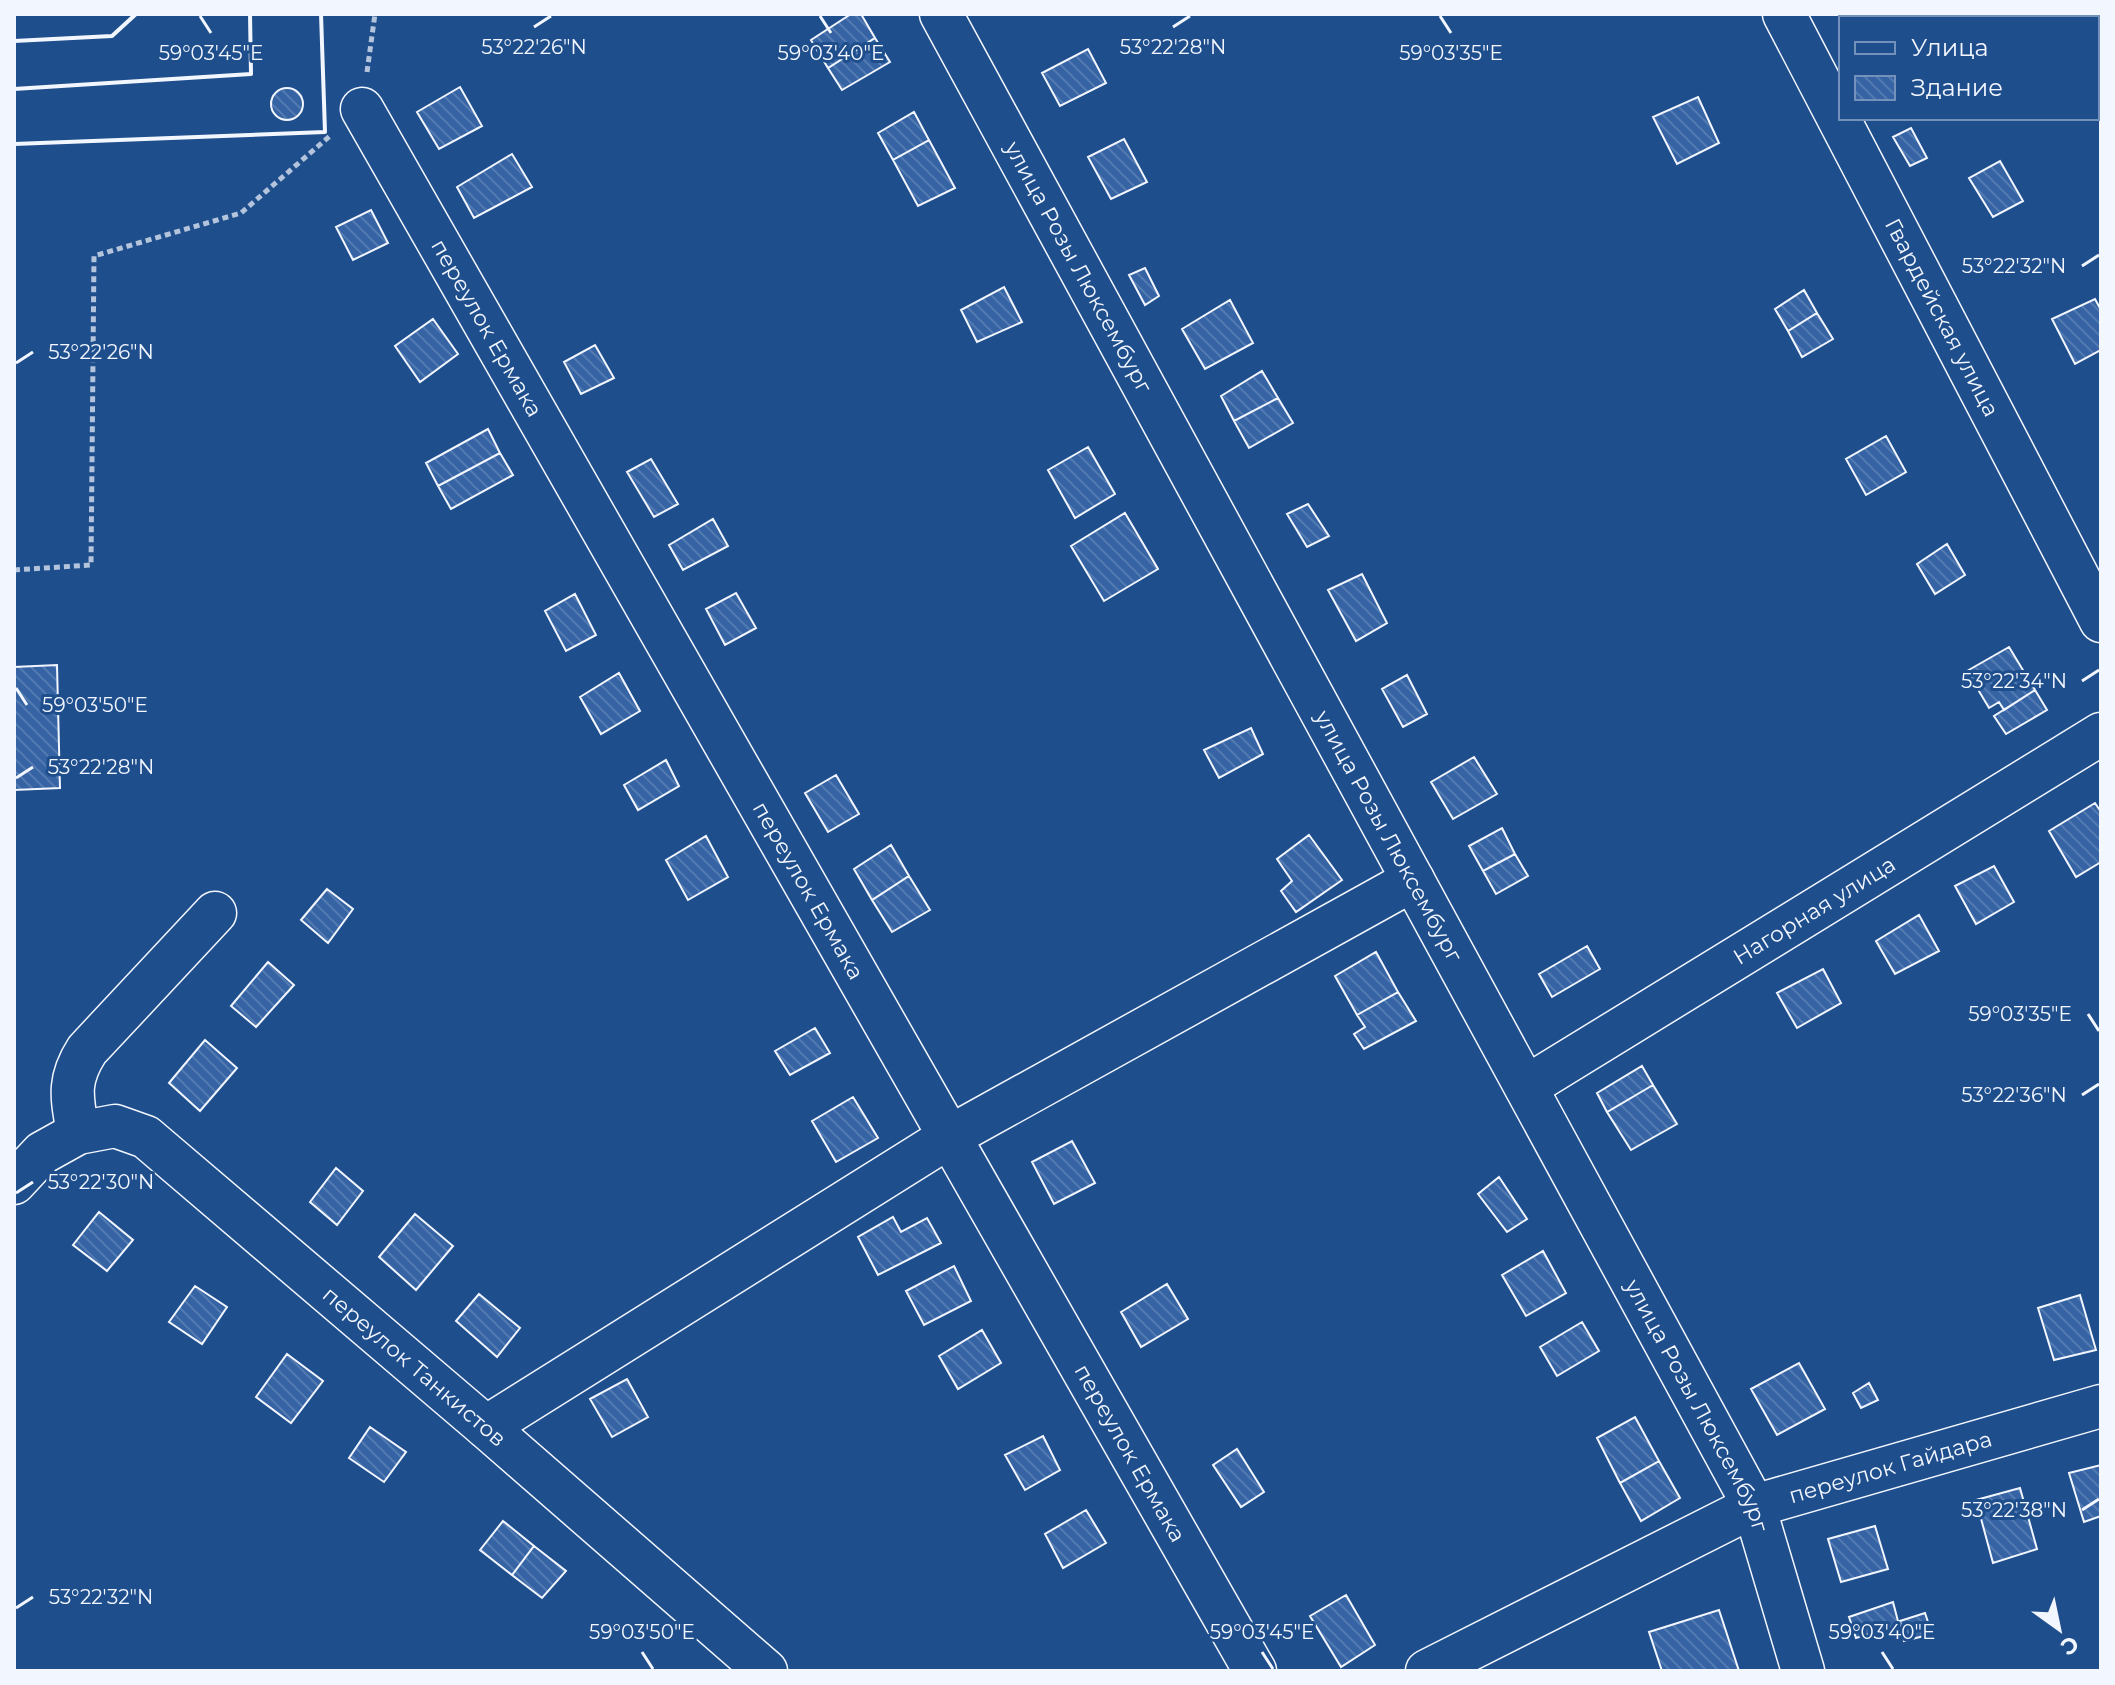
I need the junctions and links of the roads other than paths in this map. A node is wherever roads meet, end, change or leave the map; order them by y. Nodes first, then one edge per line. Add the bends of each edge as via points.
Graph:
1 (941, 14) edge
2 (1784, 14) edge
3 (362, 109) road end
4 (1839, 119) edge
5 (1839, 120) edge
6 (2101, 621) edge
7 (2101, 734) edge
8 (1413, 880) junction
9 (215, 913) dead end
10 (1526, 1087) junction
11 (78, 1133) junction
12 (949, 1137) junction
13 (14, 1183) edge
14 (2101, 1406) edge
15 (486, 1427) junction
16 (1754, 1506) junction
17 (766, 1671) edge
18 (1255, 1671) edge
19 (1427, 1671) edge
20 (1803, 1671) edge

1 - 8 street, улица Розы Люксембург
2 - 4 street, Гвардейская улица
3 - 12 street, переулок Ермака
5 - 6 street, Гвардейская улица
7 - 10 street, Нагорная улица
8 - 10 street, улица Розы Люксембург
8 - 12 street
9 - 11 street via 74,1070 71,1093
10 - 16 street, улица Розы Люксембург
11 - 13 street, переулок Танкистов via 42,1153
11 - 15 street, переулок Танкистов via 115,1126 146,1137
12 - 15 street
12 - 18 street, переулок Ермака
14 - 16 street, переулок Гайдара
15 - 17 street, переулок Танкистов
16 - 19 street, переулок Гайдара
16 - 20 street, улица Розы Люксембург

